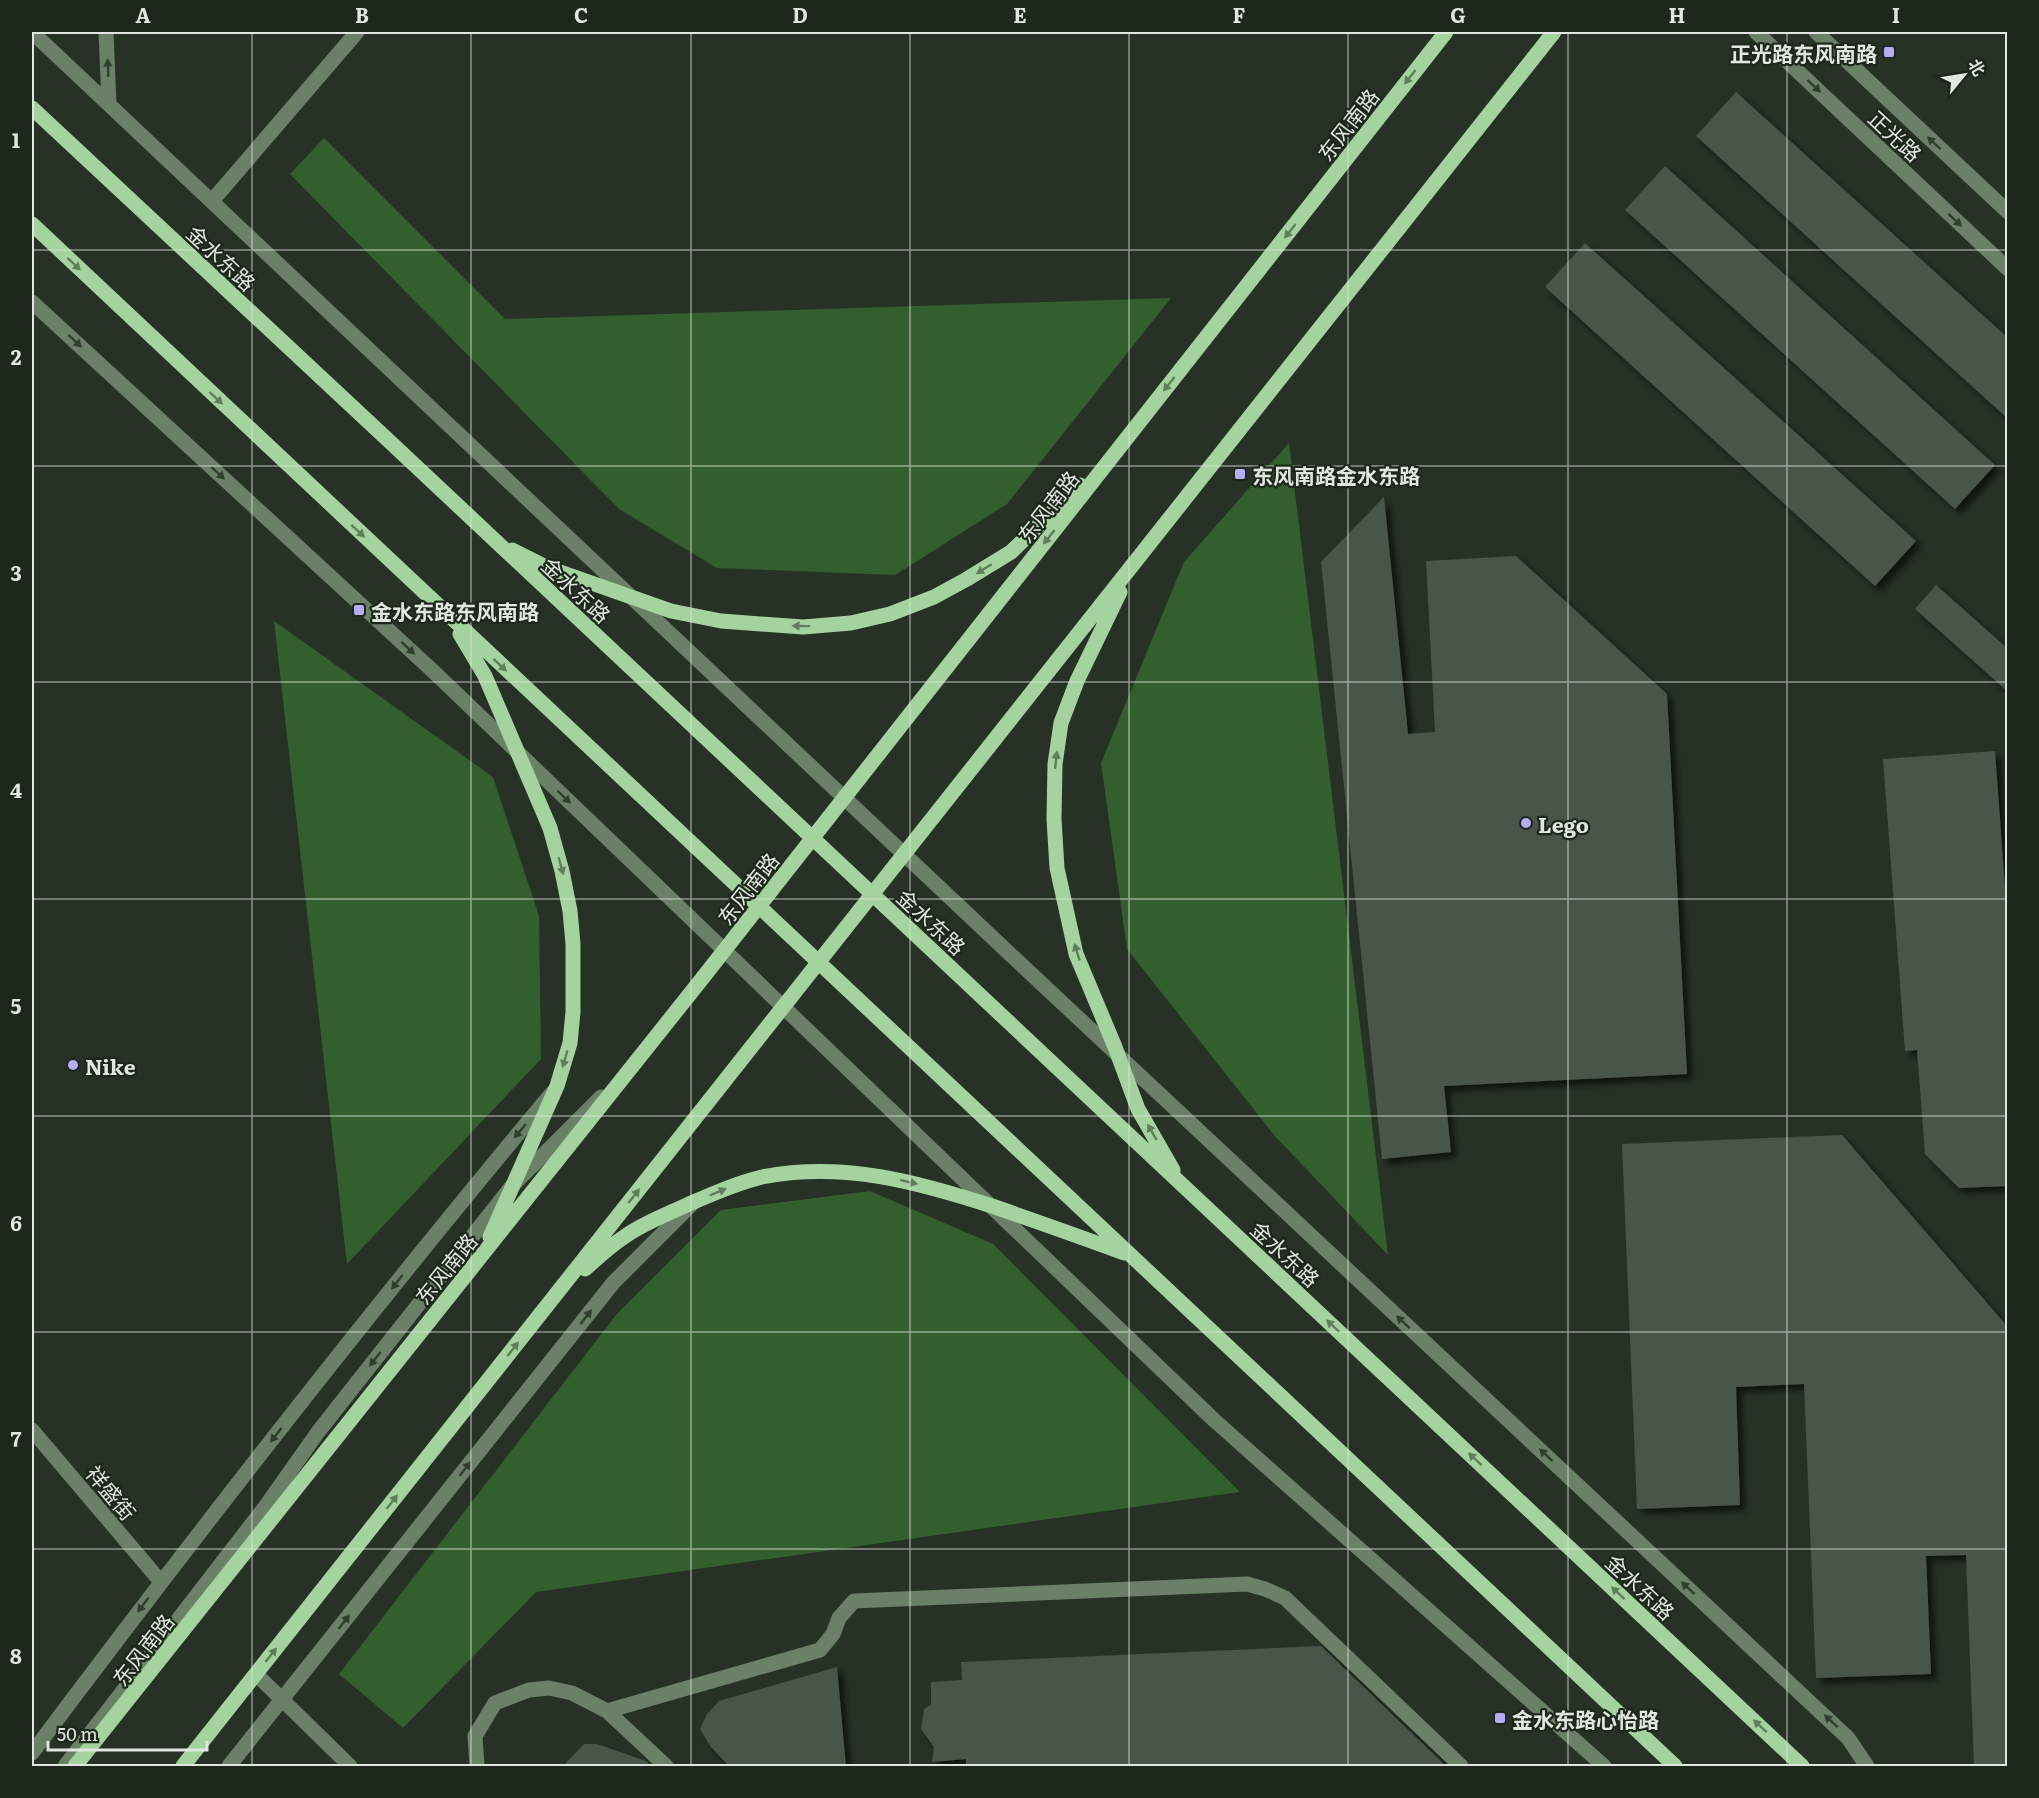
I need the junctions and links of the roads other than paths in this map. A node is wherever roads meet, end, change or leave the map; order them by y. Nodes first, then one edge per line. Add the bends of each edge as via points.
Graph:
1 (32, 32) edge
2 (106, 32) edge
3 (357, 32) edge
4 (1446, 32) edge
5 (1554, 32) edge
6 (1756, 32) edge
7 (1816, 32) edge
8 (109, 104) junction
9 (32, 108) edge
10 (212, 201) junction
11 (2007, 212) edge
12 (32, 224) edge
13 (2007, 269) edge
14 (32, 302) edge
15 (1121, 446) junction
16 (498, 543) junction
17 (1134, 565) junction
18 (633, 597) junction
19 (453, 621) junction
20 (520, 754) junction
21 (844, 798) junction
22 (813, 838) junction
23 (905, 854) junction
24 (873, 895) junction
25 (758, 907) junction
26 (724, 950) junction
27 (819, 963) junction
28 (784, 1007) junction
29 (1118, 1056) junction
30 (635, 1063) junction
31 (557, 1086) junction
32 (1180, 1183) junction
33 (512, 1186) junction
34 (695, 1202) junction
35 (992, 1206) junction
36 (482, 1256) junction
37 (1131, 1256) junction
38 (562, 1288) junction
39 (32, 1430) edge
40 (161, 1582) junction
41 (256, 1674) junction
42 (282, 1700) junction
43 (607, 1711) junction
44 (32, 1753) edge
45 (66, 1767) edge
46 (75, 1767) edge
47 (183, 1767) edge
48 (229, 1767) edge
49 (350, 1767) edge
50 (477, 1767) edge
51 (666, 1767) edge
52 (1461, 1767) edge
53 (1604, 1767) edge
54 (1675, 1767) edge
55 (1802, 1767) edge
56 (1867, 1767) edge

1 - 8 street
8 -> 2 street
3 - 10 street
4 -> 15 main road, 东风南路
5 - 17 main road
6 -> 13 street, 正光路
11 -> 7 street, 正光路
8 - 10 street
9 - 16 main road, 金水东路
10 - 18 street
12 -> 19 main road
14 -> 20 street
15 -> 18 main road via 1011,552 934,597 890,614 851,623 803,627 721,621 672,611
15 -> 21 main road, 东风南路
16 - 18 main road via 546,567
16 - 22 main road, 金水东路
17 - 23 main road
29 -> 17 main road via 1076,954 1065,906 1057,868 1055,764 1061,723 1077,681
18 - 21 street
19 - 20 main road via 485,676
19 -> 25 main road
20 -> 26 street
20 -> 31 main road via 550,828 570,911 573,1012 570,1043
21 - 22 main road, 东风南路
21 - 23 street
22 - 24 main road, 金水东路
22 - 25 main road, 东风南路
23 - 24 main road
23 - 29 street
24 - 27 main road
24 - 32 main road, 金水东路
25 - 26 main road, 东风南路
25 - 27 main road
26 - 28 street
26 - 30 main road, 东风南路
27 - 28 main road
27 - 37 main road
28 - 35 street
38 -> 28 main road
32 -> 29 main road via 1138,1109
56 -> 29 street via 1848,1738
30 - 33 street
30 - 36 main road, 东风南路
31 - 33 main road
31 -> 40 street via 436,1231
55 -> 32 main road, 金水东路
33 - 36 main road
33 -> 45 street via 318,1432
34 -> 35 main road via 761,1178 845,1172 883,1176
34 - 38 main road via 625,1236
42 -> 34 street via 613,1283
35 - 37 main road
35 - 53 street via 1214,1420
36 - 46 main road, 东风南路
37 - 54 main road
41 -> 38 main road
39 - 40 street, 祥盛街
40 -> 44 street
41 - 42 street
41 - 47 main road
42 - 48 street
42 - 49 street
43 - 50 street via 572,1693 549,1688 529,1690 495,1703 475,1736
43 - 51 street
43 - 52 street via 820,1650 854,1601 1247,1584 1285,1598

